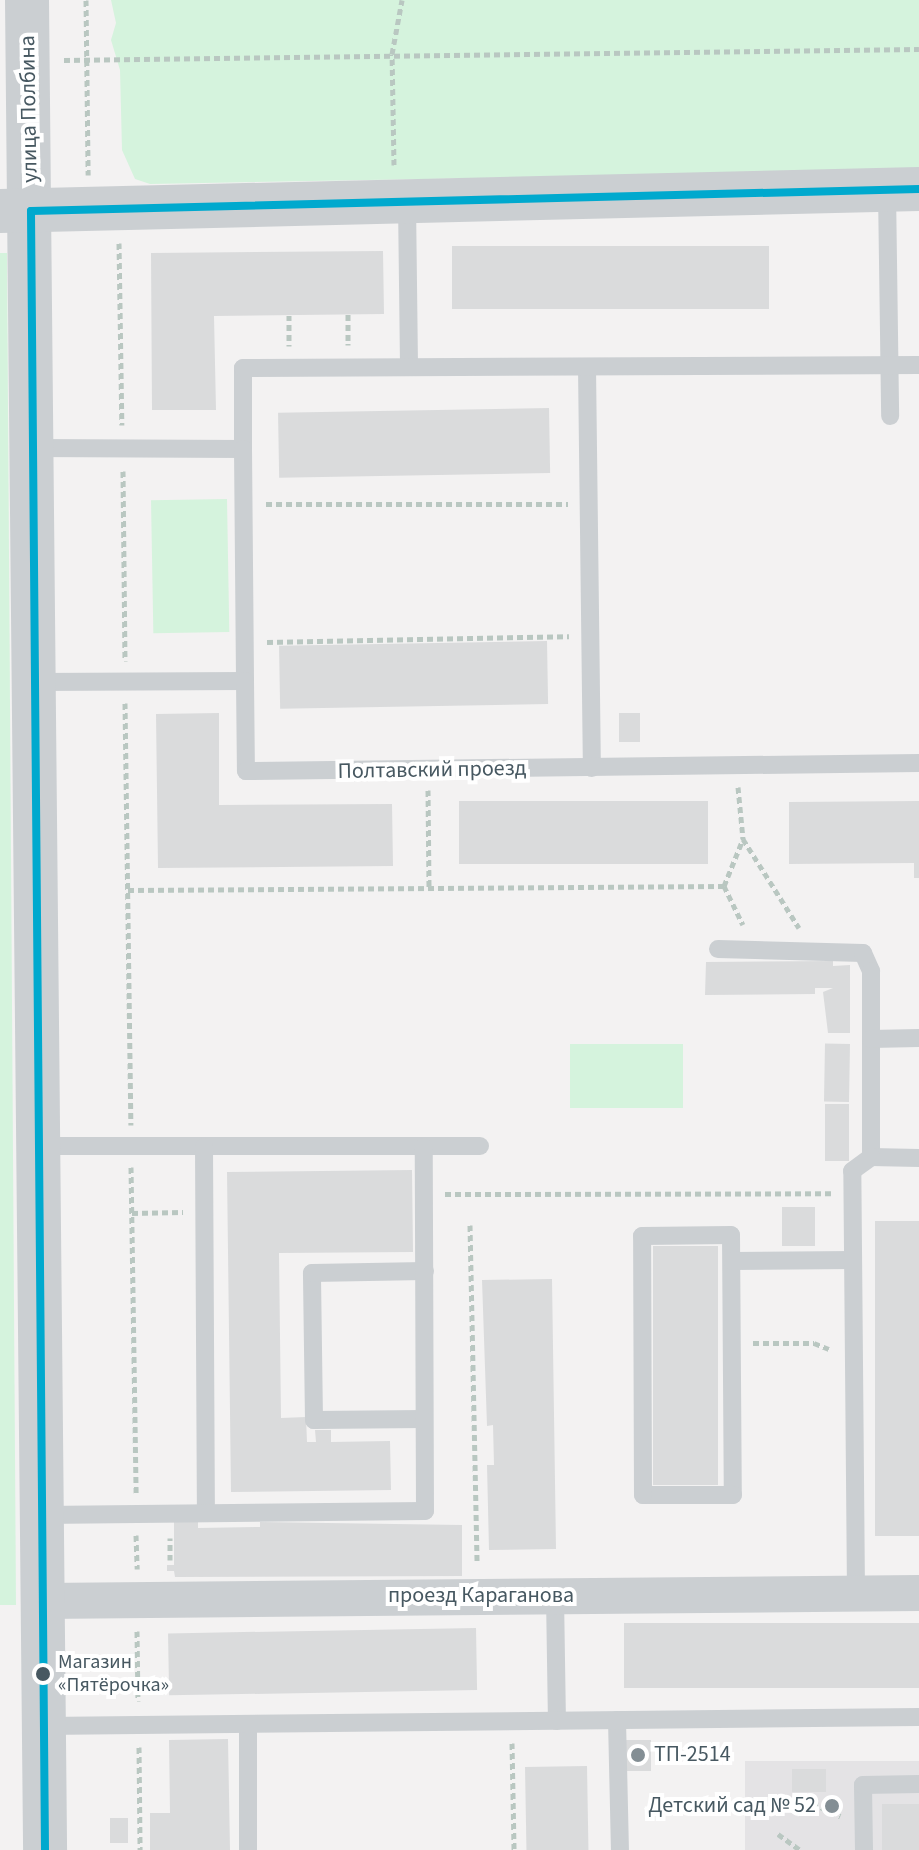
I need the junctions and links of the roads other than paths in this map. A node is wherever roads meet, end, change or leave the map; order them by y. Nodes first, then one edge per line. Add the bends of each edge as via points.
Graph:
1 (27, 0) edge
2 (903, 190) edge
3 (401, 202) junction
4 (16, 211) edge
5 (890, 365) junction
6 (919, 365) edge
7 (409, 367) junction
8 (587, 367) junction
9 (890, 416) dead end
10 (34, 448) junction
11 (243, 449) junction
12 (245, 681) junction
13 (36, 682) junction
14 (919, 763) edge
15 (592, 768) junction
16 (718, 949) dead end
17 (919, 1038) edge
18 (871, 1039) junction
19 (41, 1146) junction
20 (480, 1146) dead end
21 (204, 1147) junction
22 (424, 1147) junction
23 (871, 1157) junction
24 (919, 1158) edge
25 (853, 1260) junction
26 (732, 1261) junction
27 (425, 1271) junction
28 (424, 1419) junction
29 (206, 1512) junction
30 (43, 1515) junction
31 (856, 1593) junction
32 (919, 1593) edge
33 (555, 1596) junction
34 (43, 1601) junction
35 (919, 1717) edge
36 (617, 1720) junction
37 (557, 1721) junction
38 (248, 1724) junction
39 (44, 1726) junction
40 (919, 1784) edge
41 (45, 1850) edge
42 (248, 1850) edge
43 (620, 1850) edge
44 (864, 1850) edge

1 - 4 street, улица Полбина via 28,60
2 - 3 street
2 - 5 lane
3 - 4 street
3 - 7 lane
4 - 10 street, улица Полбина
5 - 6 lane
5 - 8 lane
5 - 9 lane
7 - 8 lane
7 - 11 lane via 243,368
8 - 15 lane
10 - 11 lane
10 - 13 street, улица Полбина
11 - 12 lane
12 - 13 lane
12 - 15 lane, Полтавский проезд via 246,771
13 - 19 street, улица Полбина
14 - 15 lane, Полтавский проезд
16 - 18 lane via 863,953 871,971
17 - 18 lane
18 - 23 lane
19 - 21 lane
19 - 30 street, улица Полбина
20 - 22 lane
21 - 22 lane
21 - 29 lane
22 - 27 lane
23 - 24 lane
23 - 25 lane via 852,1171
25 - 26 lane
25 - 31 lane
26 - 26 lane via 733,1495 643,1495 642,1236 731,1235
27 - 28 lane
27 - 28 lane via 312,1273 314,1420
28 - 29 lane via 425,1511
29 - 30 lane
30 - 34 street, улица Полбина
31 - 32 street, проезд Караганова
31 - 33 street, проезд Караганова
33 - 34 street, проезд Караганова
33 - 37 lane
34 - 39 street, улица Полбина
35 - 36 lane
36 - 37 lane
36 - 43 lane
37 - 38 lane
38 - 39 lane
38 - 42 lane
39 - 41 street, улица Полбина
40 - 44 lane via 863,1785

